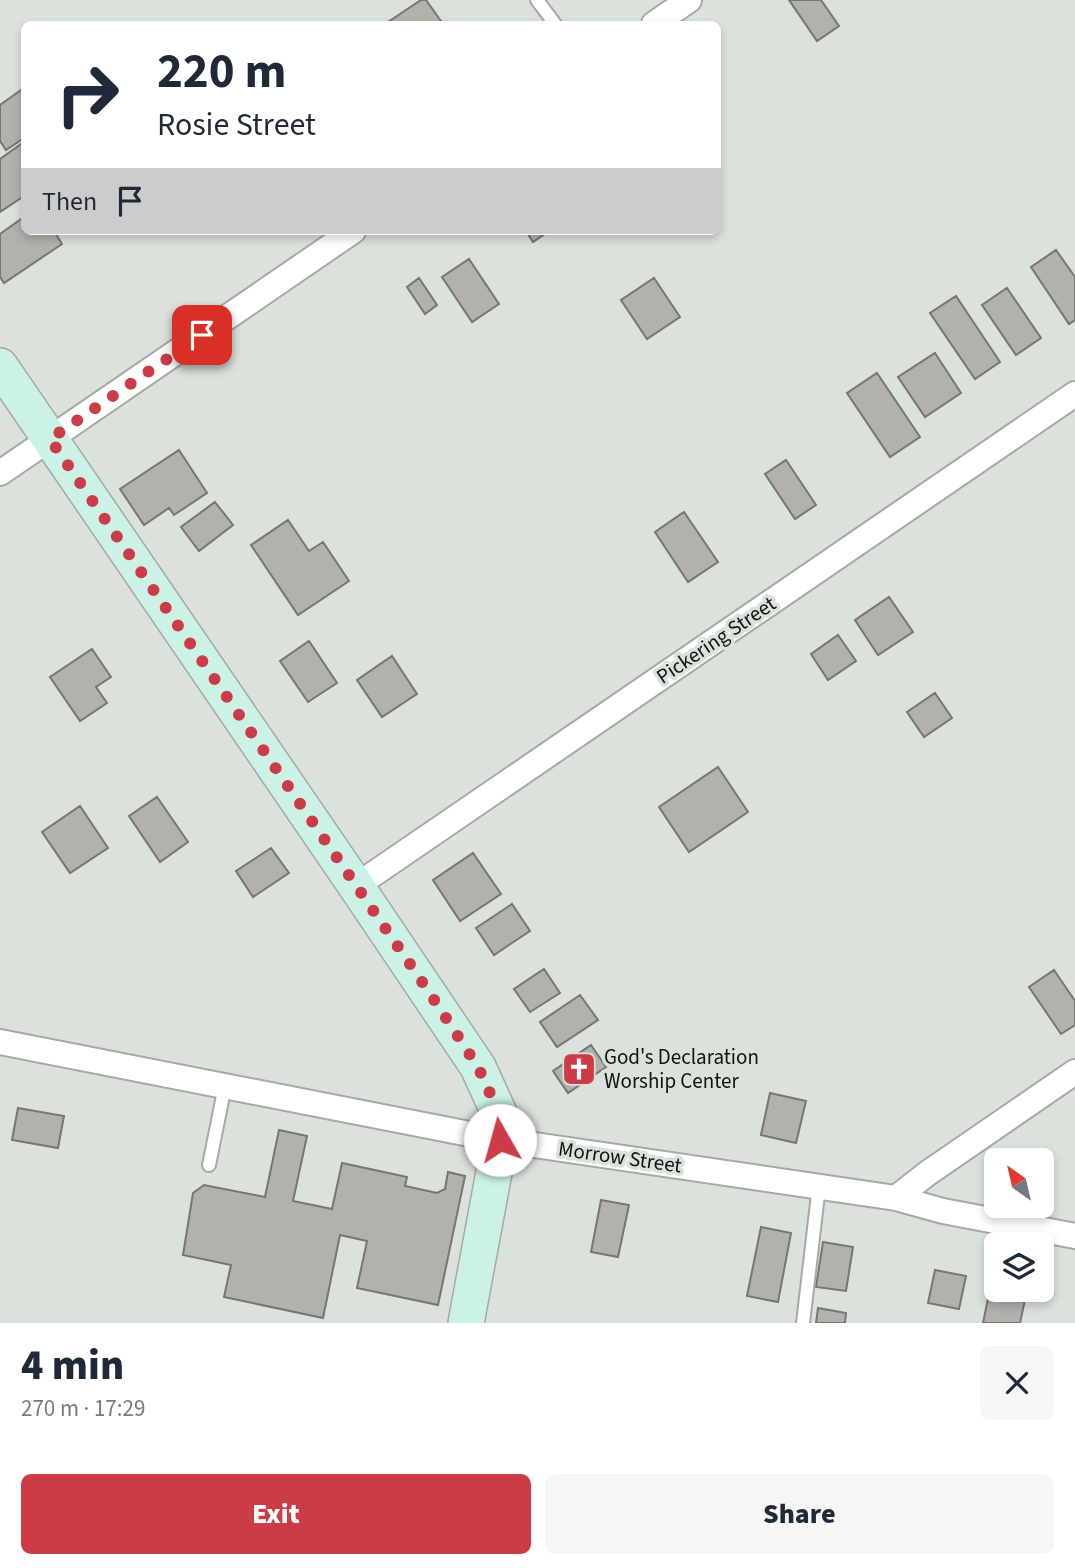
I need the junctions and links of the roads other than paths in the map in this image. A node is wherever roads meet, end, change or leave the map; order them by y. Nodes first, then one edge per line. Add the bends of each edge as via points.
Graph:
1 (537, 0) edge
2 (689, 0) edge
3 (553, 21) edge
4 (658, 21) edge
5 (347, 235) edge
6 (0, 366) edge
7 (1075, 394) edge
8 (50, 439) junction
9 (0, 473) edge
10 (356, 886) junction
11 (0, 1042) edge
12 (1075, 1073) edge
13 (225, 1086) junction
14 (500, 1140) junction
15 (209, 1165) dead end
16 (819, 1186) junction
17 (896, 1198) junction
18 (1075, 1236) edge
19 (466, 1323) edge
20 (803, 1323) edge

1 - 3 lane
2 - 4 street
5 - 8 street
6 - 8 street
7 - 10 street, Pickering Street
8 - 9 street
8 - 10 street
10 - 14 street via 478,1067 499,1113
11 - 13 street, Morrow Street
12 - 17 street
13 - 14 street, Morrow Street
13 - 15 lane
14 - 16 street, Morrow Street
14 - 19 street
16 - 17 street, Morrow Street
16 - 20 lane
17 - 18 street, Morrow Street

